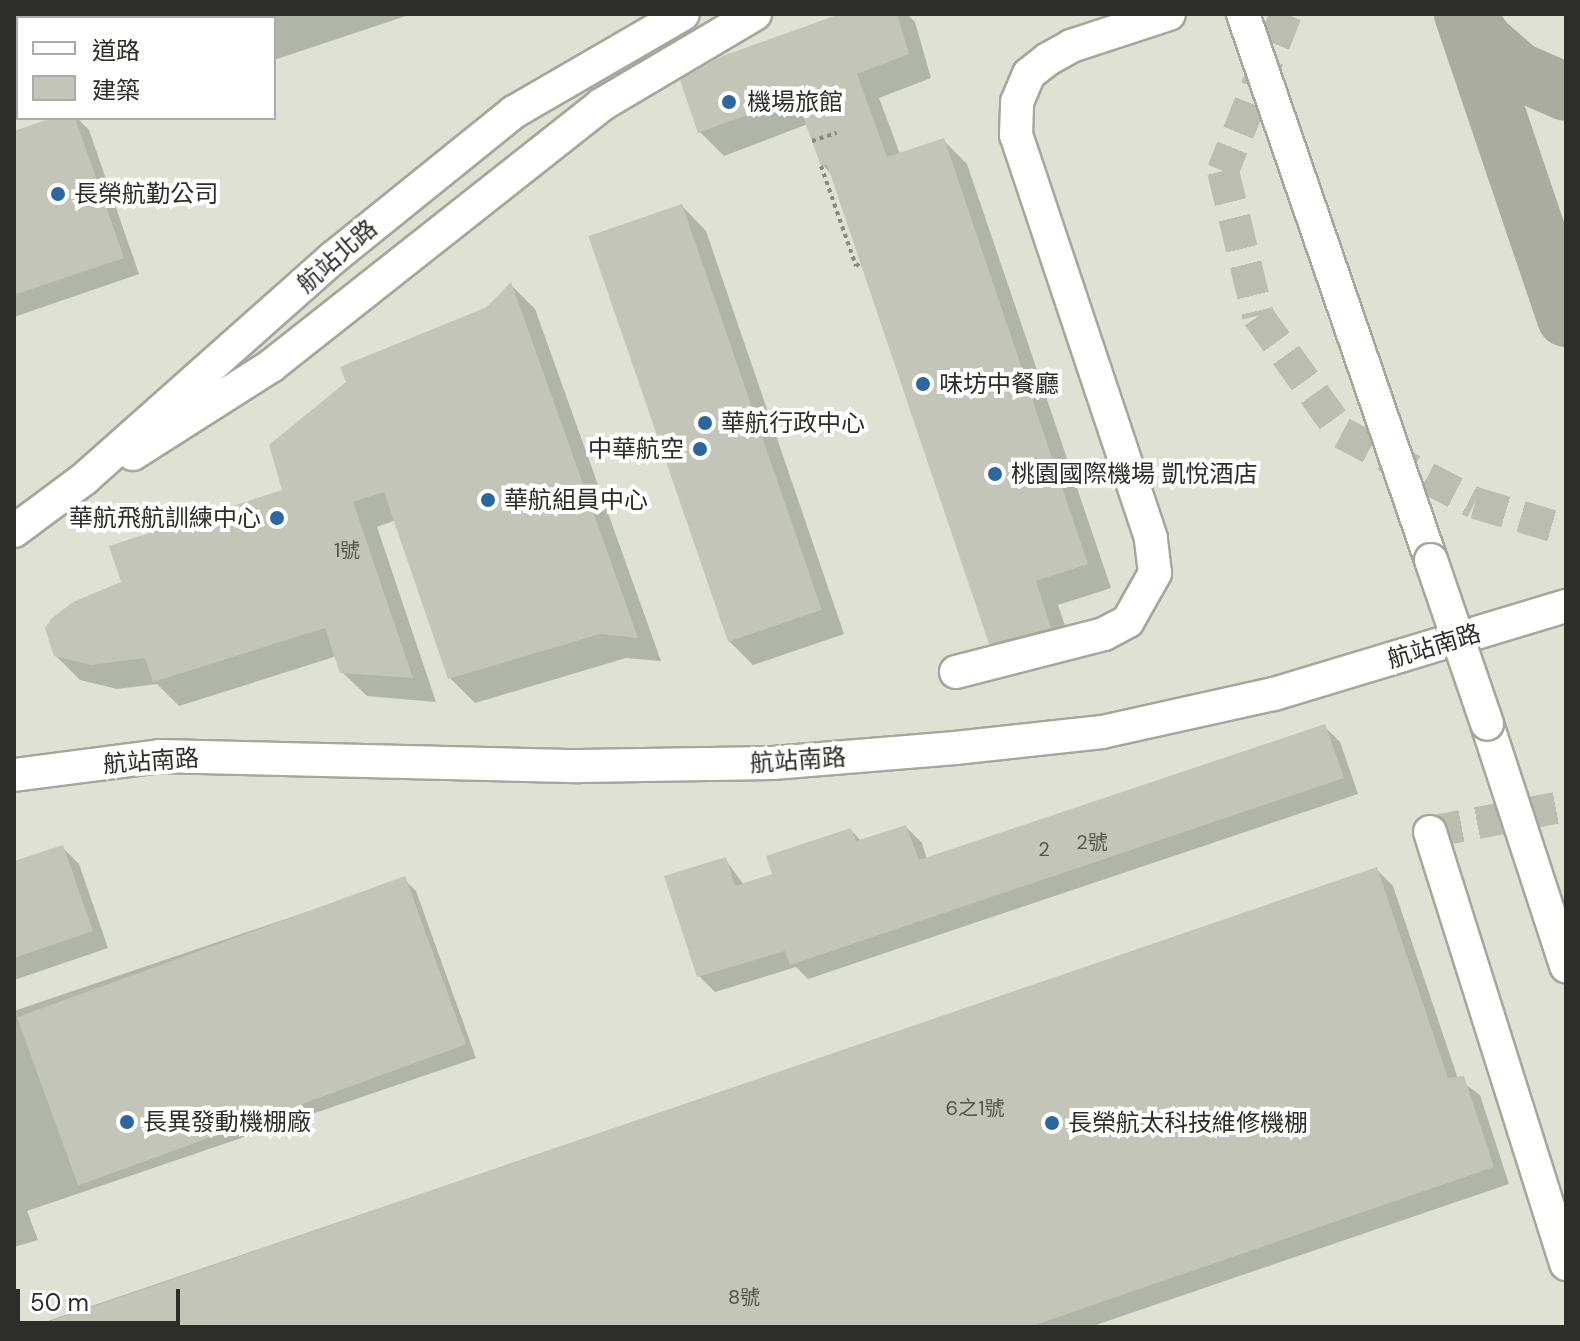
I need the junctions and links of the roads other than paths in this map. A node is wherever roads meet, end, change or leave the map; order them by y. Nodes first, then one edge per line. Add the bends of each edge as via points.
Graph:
1 (683, 14) edge
2 (755, 14) edge
3 (1169, 14) edge
4 (1243, 14) edge
5 (84, 479) junction
6 (14, 531) edge
7 (1566, 606) edge
8 (956, 672) dead end
9 (14, 775) edge
10 (1430, 832) dead end
11 (1566, 966) edge
12 (1566, 1264) edge

1 - 5 street, 航站北路 via 514,112 333,258
2 - 5 street via 601,105 271,366 165,438
3 - 8 street via 1071,46 1039,66 1029,74 1017,102 1016,135 1151,538 1155,573 1128,621 1104,634
4 - 11 street, bridge
5 - 6 street, 航站北路
7 - 9 street, 航站南路 via 1274,694 1102,732 999,744 773,763 639,765 160,756
10 - 12 street

